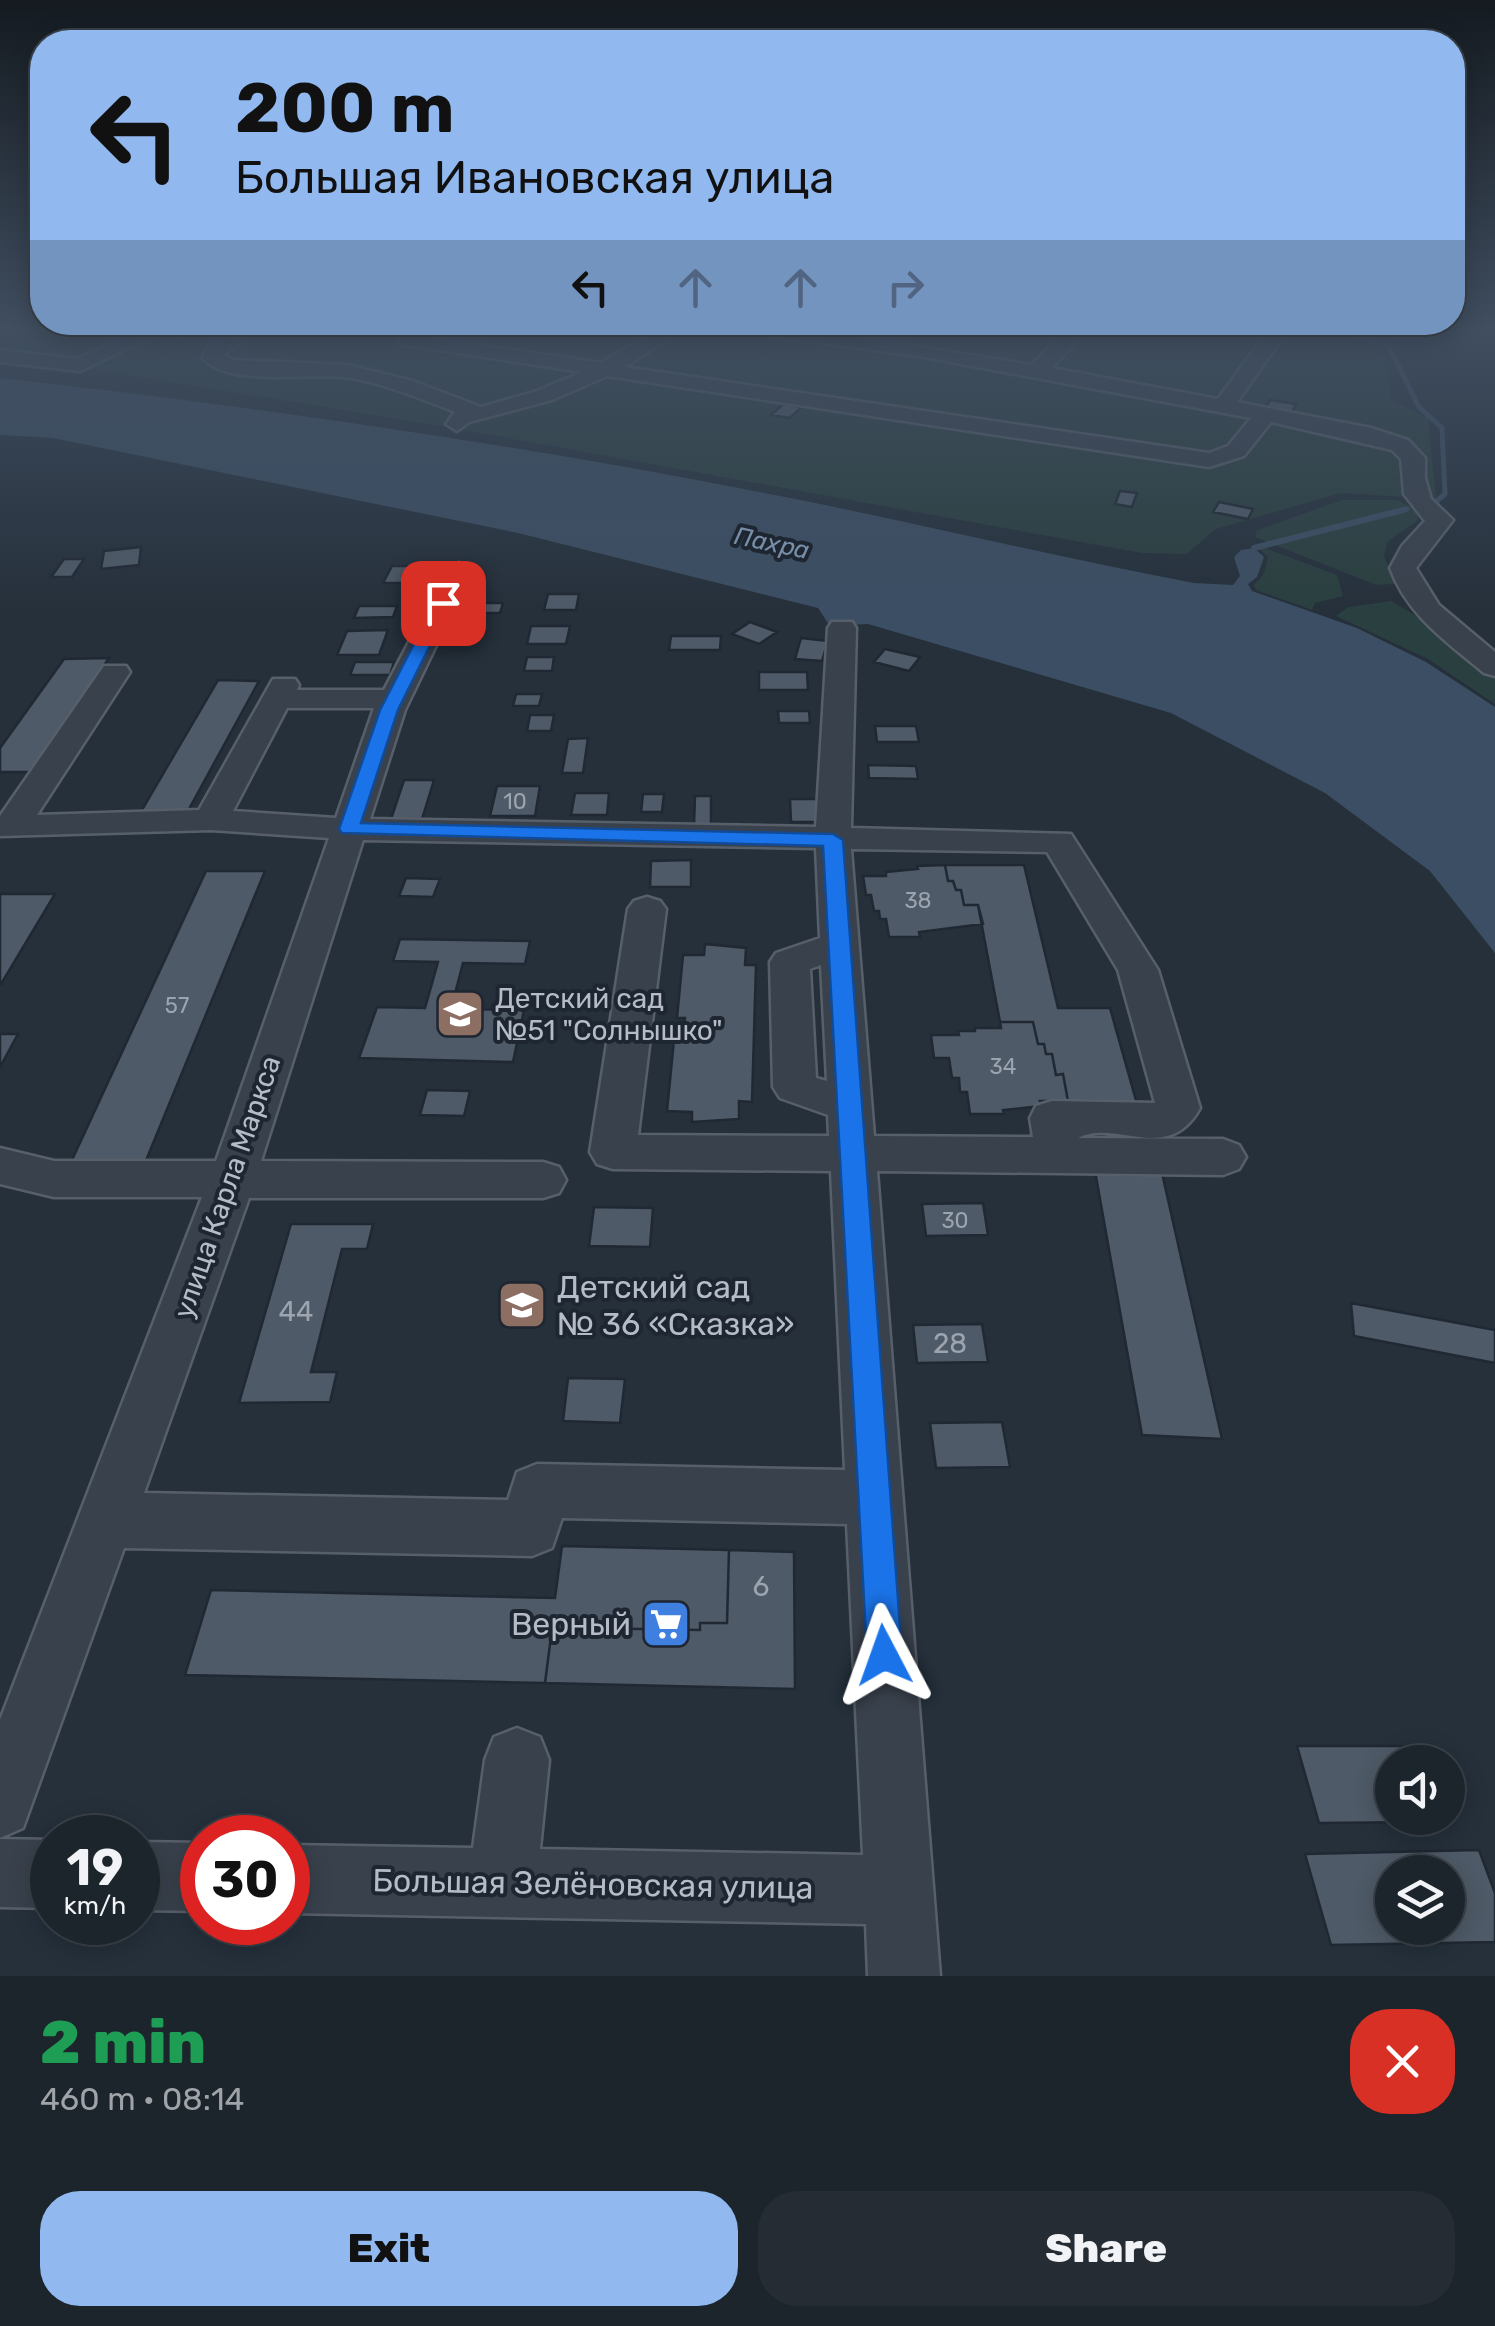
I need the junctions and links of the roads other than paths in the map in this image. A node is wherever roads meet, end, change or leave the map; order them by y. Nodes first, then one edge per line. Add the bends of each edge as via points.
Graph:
1 (458, 422) edge
2 (958, 422) edge
3 (1259, 422) edge
4 (1306, 422) edge
5 (462, 432) dead end
6 (459, 571) dead end
7 (842, 628) dead end
8 (1495, 667) edge
9 (115, 672) dead end
10 (394, 699) junction
11 (212, 820) junction
12 (6, 826) edge
13 (349, 829) junction
14 (833, 840) junction
15 (647, 909) dead end
16 (852, 1129) junction
17 (1059, 1155) junction
18 (1222, 1157) dead end
19 (0, 1166) edge
20 (232, 1180) junction
21 (543, 1180) dead end
22 (874, 1498) junction
23 (106, 1520) junction
24 (517, 1760) dead end
25 (0, 1805) edge
26 (0, 1873) edge
27 (30, 1874) edge
28 (310, 1879) edge
29 (502, 1883) junction
30 (899, 1890) junction
31 (904, 1976) edge

1 - 5 street
2 - 3 street via 1210,460 1237,454
4 - 8 street via 1371,435 1400,445 1413,458 1412,490 1420,506 1440,520 1411,552 1406,576 1432,614
6 - 10 street, улица Карла Маркса
7 - 14 street
9 - 12 street
10 - 11 street via 280,692
10 - 13 street, улица Карла Маркса
11 - 12 street
11 - 13 street
13 - 14 street
13 - 20 street, улица Карла Маркса
14 - 16 street
14 - 17 street via 1058,842 1138,970 1178,1108 1168,1120 1052,1118
15 - 16 street via 613,1152
16 - 17 street
16 - 22 street
17 - 18 street
19 - 20 street via 54,1178
20 - 21 street
20 - 23 street, улица Карла Маркса
22 - 23 street via 537,1492 532,1528
22 - 30 street
23 - 25 street, улица Карла Маркса
24 - 29 street
26 - 27 street
28 - 29 street, Большая Зелёновская улица
29 - 30 street, Большая Зелёновская улица
30 - 31 street

